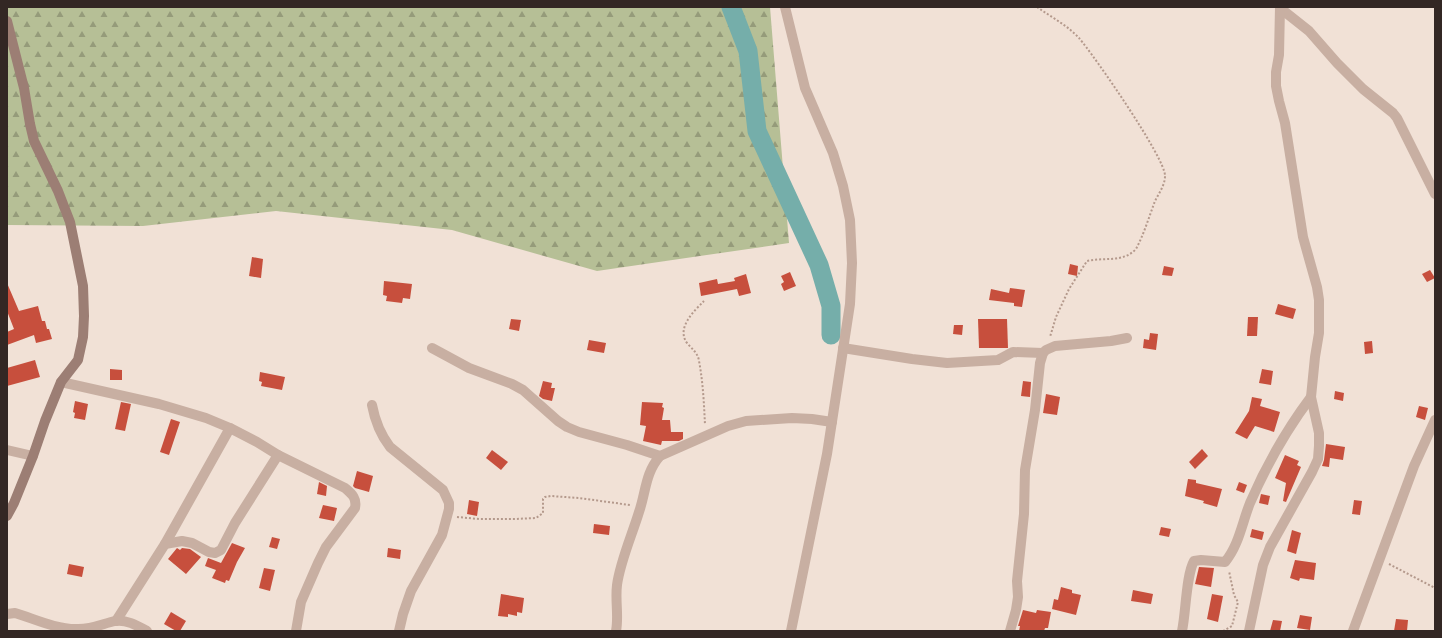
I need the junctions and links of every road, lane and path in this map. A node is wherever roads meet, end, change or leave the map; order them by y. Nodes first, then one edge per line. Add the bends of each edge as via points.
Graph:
1 (785, 7) edge
2 (1037, 7) edge
3 (1280, 7) edge
4 (7, 21) edge
5 (1435, 194) edge
6 (704, 301) dead end
7 (1127, 338) dead end
8 (432, 348) dead end
9 (843, 348) junction
10 (1044, 351) junction
11 (61, 382) junction
12 (1312, 397) junction
13 (372, 405) dead end
14 (1435, 420) edge
15 (832, 422) junction
16 (230, 428) junction
17 (705, 436) junction
18 (7, 450) edge
19 (278, 455) junction
20 (33, 456) junction
21 (660, 456) junction
22 (641, 507) junction
23 (7, 516) edge
24 (448, 516) junction
25 (165, 544) junction
26 (1380, 559) junction
27 (1225, 562) junction
28 (1435, 588) edge
29 (7, 614) edge
30 (116, 621) junction
31 (147, 631) edge
32 (296, 631) edge
33 (399, 631) edge
34 (616, 631) edge
35 (791, 631) edge
36 (1010, 631) edge
37 (1182, 631) edge
38 (1223, 631) edge
39 (1248, 631) edge
40 (1353, 631) edge

1 - 9 street via 805,88 836,164 850,220 850,304
2 - 10 path via 1078,37 1091,54 1136,120 1162,164 1165,175 1162,190 1136,249 1131,255 1122,258 1093,260 1084,265 1069,289
3 - 5 street via 1309,31 1363,89 1393,113
3 - 12 street via 1276,86 1285,123 1303,237 1319,300 1319,333
4 - 11 street via 34,141 69,217 78,256 82,286 83,337 78,360
6 - 17 path via 688,319 684,332 699,361
7 - 10 street via 1055,346
8 - 21 street via 468,368 523,390 568,427
9 - 10 street via 947,363 998,360 1013,352
9 - 15 street
10 - 36 street via 1040,363 1025,470 1018,597
11 - 16 street via 159,404
11 - 20 street
12 - 27 street via 1290,426 1272,460 1250,503 1234,548
12 - 39 street via 1319,432 1318,459 1263,565
13 - 24 street via 378,430 390,447 443,490 449,503
14 - 26 street via 1414,466
15 - 17 street via 792,418 746,421
15 - 35 street
16 - 19 street
16 - 25 street
17 - 21 street
18 - 20 street
19 - 25 street via 221,550 209,552 182,541
19 - 32 street via 345,488 353,494 356,503 318,563 300,602
20 - 23 street
21 - 22 street via 648,474
22 - 24 path via 548,496 543,499 543,513 536,518 479,519
22 - 34 street via 618,583
24 - 33 street via 439,543 406,603
25 - 30 street
26 - 28 path
26 - 40 street
27 - 37 street via 1194,561 1190,567
27 - 38 path via 1238,602 1232,626
29 - 30 street via 15,613 76,630
30 - 31 street via 134,624

